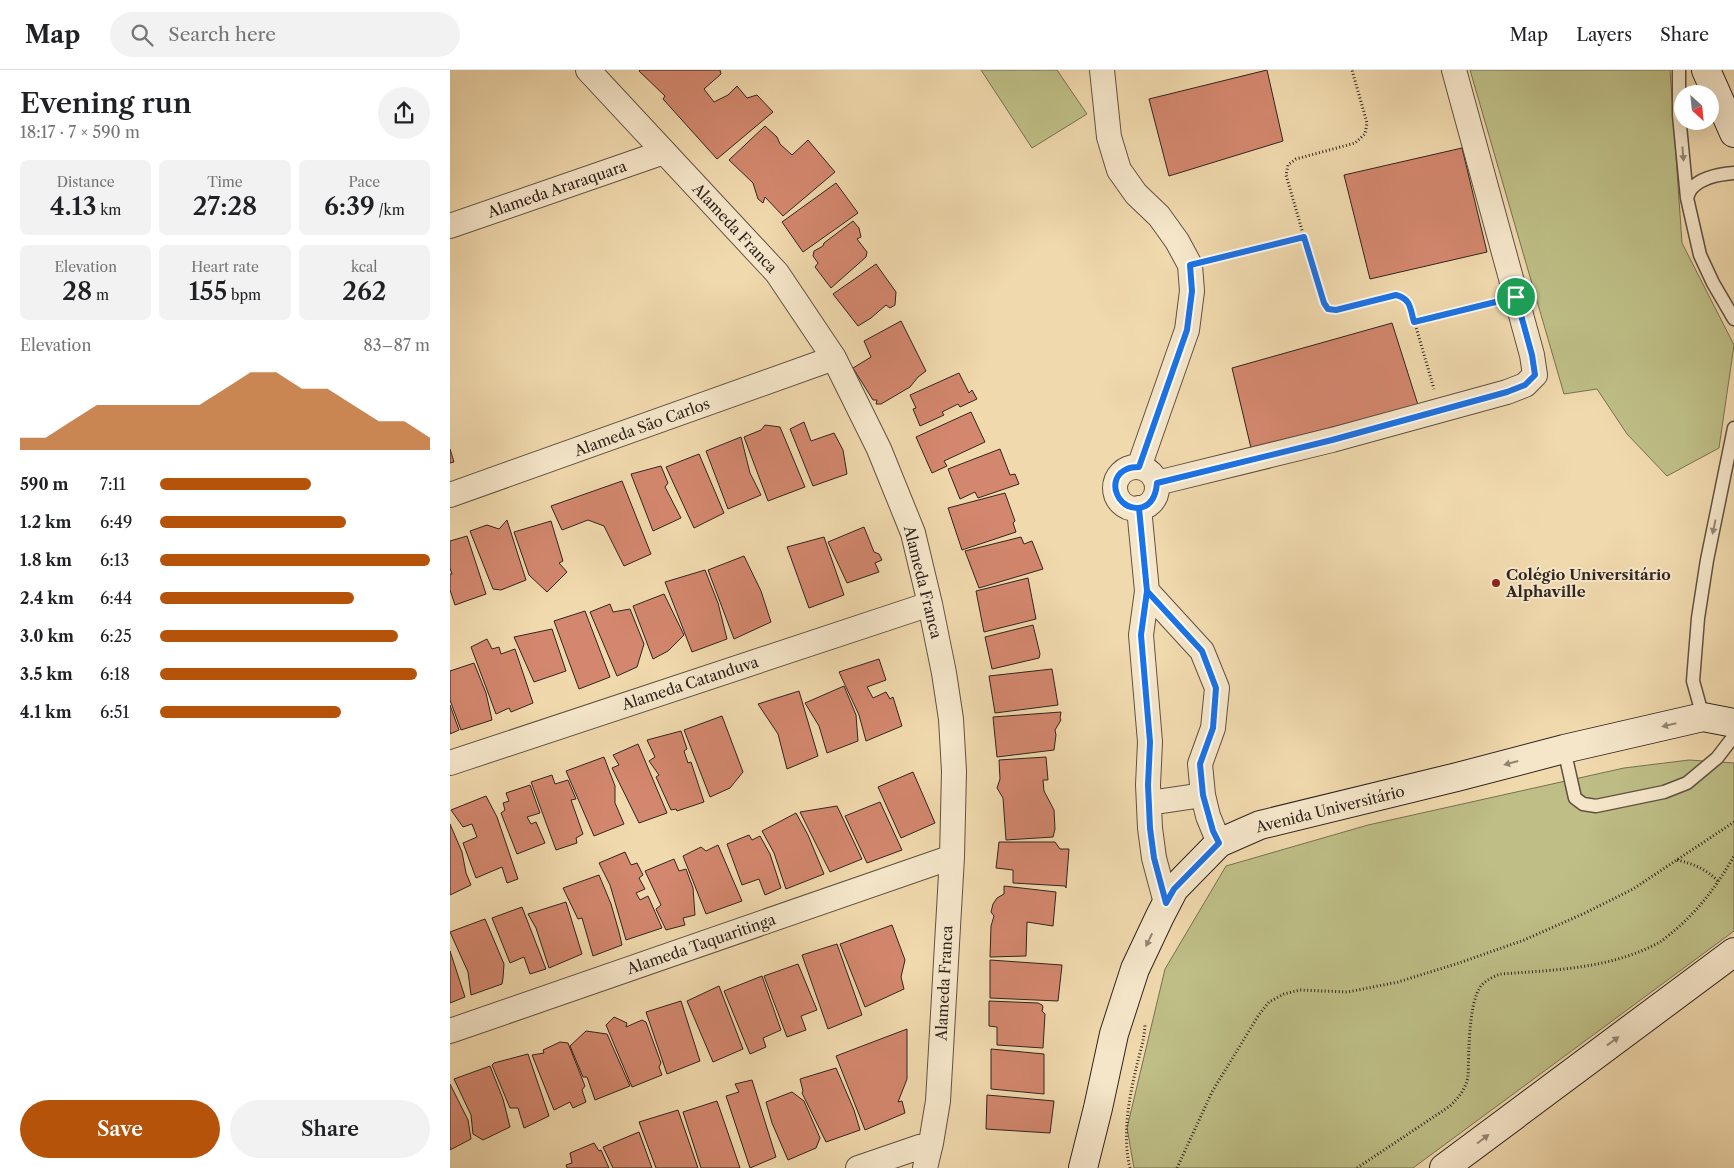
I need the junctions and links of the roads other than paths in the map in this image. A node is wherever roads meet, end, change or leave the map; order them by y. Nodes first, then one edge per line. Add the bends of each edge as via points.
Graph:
1 (588, 70) edge
2 (1102, 70) edge
3 (1454, 70) edge
4 (1679, 70) edge
5 (1706, 70) edge
6 (1734, 133) edge
7 (664, 152) junction
8 (1734, 173) edge
9 (1687, 198) junction
10 (450, 226) edge
11 (1734, 319) edge
12 (834, 358) junction
13 (1734, 428) edge
14 (1139, 467) junction
15 (1157, 483) junction
16 (450, 495) edge
17 (1139, 508) junction
18 (1147, 591) junction
19 (930, 604) junction
20 (1703, 717) junction
21 (1734, 723) edge
22 (1734, 736) edge
23 (1564, 749) junction
24 (450, 762) edge
25 (1203, 795) junction
26 (1150, 804) junction
27 (1219, 843) junction
28 (952, 856) junction
29 (1166, 903) junction
30 (1734, 952) edge
31 (450, 1031) edge
32 (1098, 1108) junction
33 (932, 1143) junction
34 (858, 1168) edge
35 (925, 1168) edge
36 (1083, 1168) edge
37 (1105, 1168) edge
38 (1444, 1168) edge

1 - 7 street, Alameda Franca
2 - 14 street via 1109,137 1119,170 1136,194 1160,216 1190,265 1192,291 1187,330
3 - 15 street via 1535,375 1525,385 1441,410
4 -> 9 lane via 1679,115
5 - 6 main road
7 - 10 street, Alameda Araraquara
7 - 12 street, Alameda Franca via 777,273
8 - 9 lane via 1704,180 1693,187
9 - 11 lane via 1700,255
12 - 16 street, Alameda São Carlos
12 - 19 street, Alameda Franca via 879,449 913,533
13 -> 20 lane via 1698,618 1693,681
14 - 15 street via 1151,472
14 - 17 street via 1126,469 1117,478 1115,491 1126,506
15 - 17 street via 1152,501
17 - 18 street
18 - 25 street via 1202,651 1216,688 1213,728 1200,764
18 - 26 street via 1141,635 1150,742
19 - 24 street, Alameda Catanduva
19 - 28 street, Alameda Franca via 951,719 954,771
20 - 21 main road, Avenida Universitário
20 -> 23 main road, Avenida Universitário
22 - 23 lane via 1718,758 1687,783 1664,792 1596,806 1583,804 1575,798
23 -> 27 main road, Avenida Universitário via 1260,825
25 - 26 street
25 - 27 street
26 - 29 street via 1154,858
27 - 29 main road, Avenida Universitário via 1174,889
28 - 31 street, Alameda Taquaritinga
28 - 33 street, Alameda Franca via 938,1102
29 -> 32 main road, Avenida Universitário via 1135,969 1114,1034
38 -> 30 main road
32 - 36 main road, Avenida Universitário
32 - 37 main road via 1100,1154
33 - 34 street
33 - 35 street, Alameda Franca

